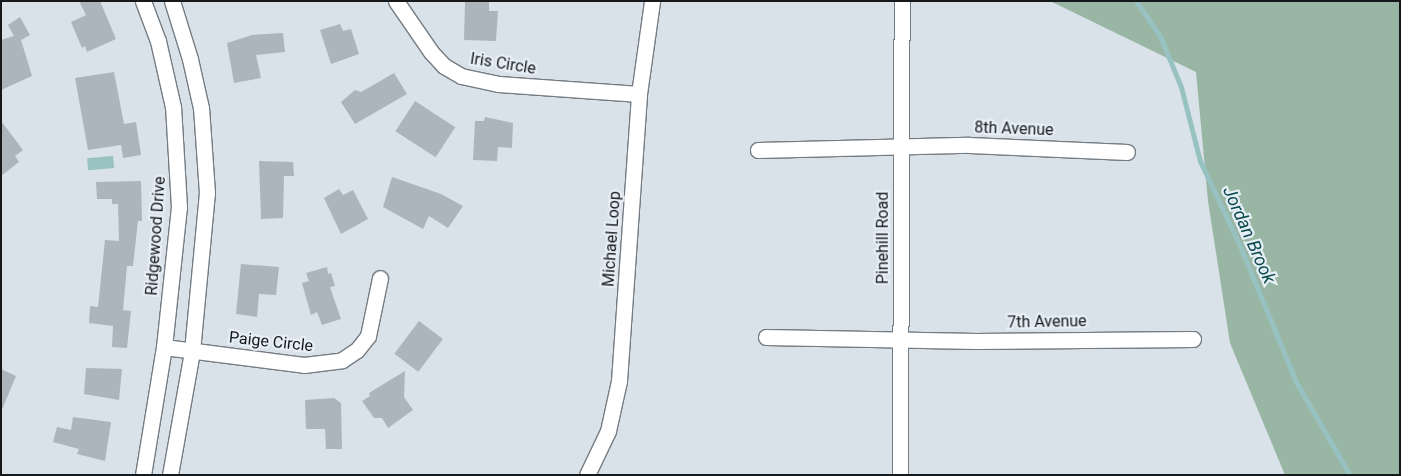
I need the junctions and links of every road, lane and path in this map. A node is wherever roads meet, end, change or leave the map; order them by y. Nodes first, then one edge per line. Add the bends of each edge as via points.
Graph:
1 (143, 1) edge
2 (172, 1) edge
3 (396, 1) edge
4 (652, 1) edge
5 (902, 1) edge
6 (639, 94) junction
7 (900, 147) junction
8 (758, 150) dead end
9 (1126, 152) dead end
10 (380, 278) dead end
11 (766, 336) dead end
12 (901, 339) junction
13 (1193, 339) dead end
14 (164, 347) junction
15 (192, 351) junction
16 (143, 475) edge
17 (170, 475) edge
18 (587, 475) edge
19 (900, 475) edge

1 - 14 street, Ridgewood Drive via 158,41 177,140 177,241
2 - 15 street via 190,58 205,142 206,218
3 - 6 street, Iris Circle via 431,52 444,66 462,76 500,84
4 - 6 street, Michael Loop
5 - 7 street, Pinehill Road
6 - 18 street, Michael Loop via 619,381 608,431
7 - 8 street, 8th Avenue
7 - 9 street, 8th Avenue via 969,145
7 - 12 street, Pinehill Road
10 - 15 street, Paige Circle via 368,336 357,350 342,360 304,365
11 - 12 street, 7th Avenue
12 - 13 street, 7th Avenue
12 - 19 street, Pinehill Road
14 - 15 street, Paige Circle
14 - 16 street, Ridgewood Drive
15 - 17 street

